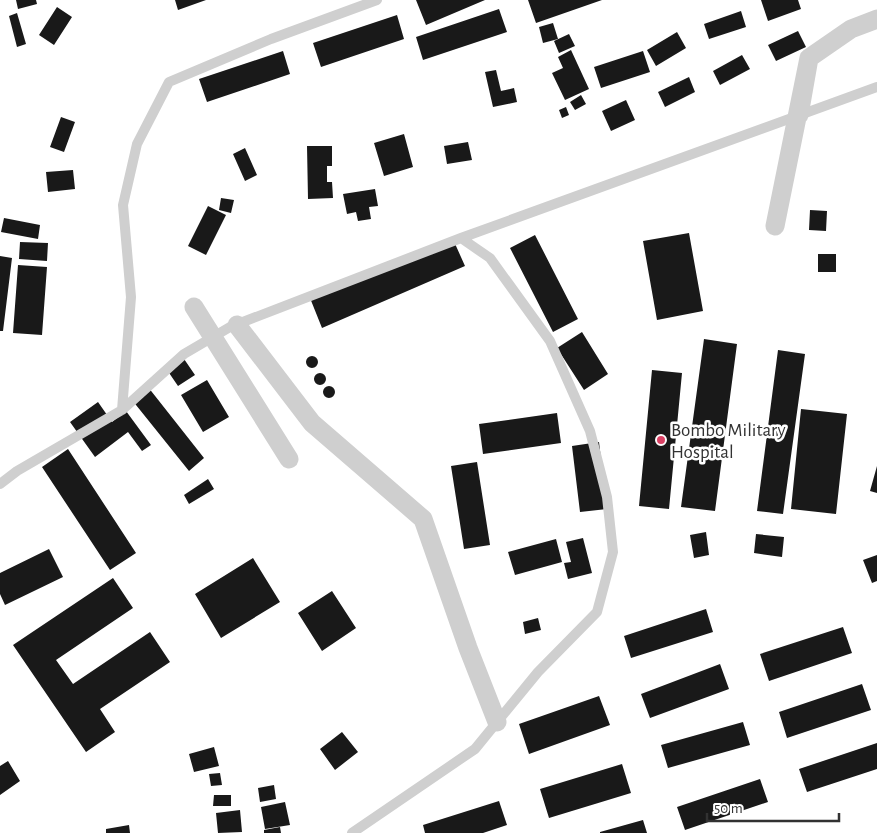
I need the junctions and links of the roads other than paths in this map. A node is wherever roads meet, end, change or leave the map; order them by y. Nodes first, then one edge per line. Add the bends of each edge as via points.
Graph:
1 (376, 0) edge
2 (877, 19) edge
3 (809, 58) junction
4 (877, 86) edge
5 (799, 115) junction
6 (775, 226) dead end
7 (461, 238) junction
8 (194, 307) dead end
9 (237, 325) junction
10 (214, 336) junction
11 (122, 410) junction
12 (290, 459) joint
13 (0, 484) edge
14 (497, 722) junction
15 (352, 833) edge

1 - 11 lane via 169,82 137,144 123,204 131,297
2 - 3 street via 851,29
3 - 5 street
3 - 6 street
4 - 5 lane
5 - 7 lane
7 - 9 lane
7 - 14 lane via 490,258 550,341 590,430 607,497 613,552 597,612 538,672
8 - 12 street
9 - 10 lane
9 - 14 street via 312,423 423,518
10 - 11 lane via 184,354
10 - 12 lane
11 - 13 lane
14 - 15 lane via 475,749

